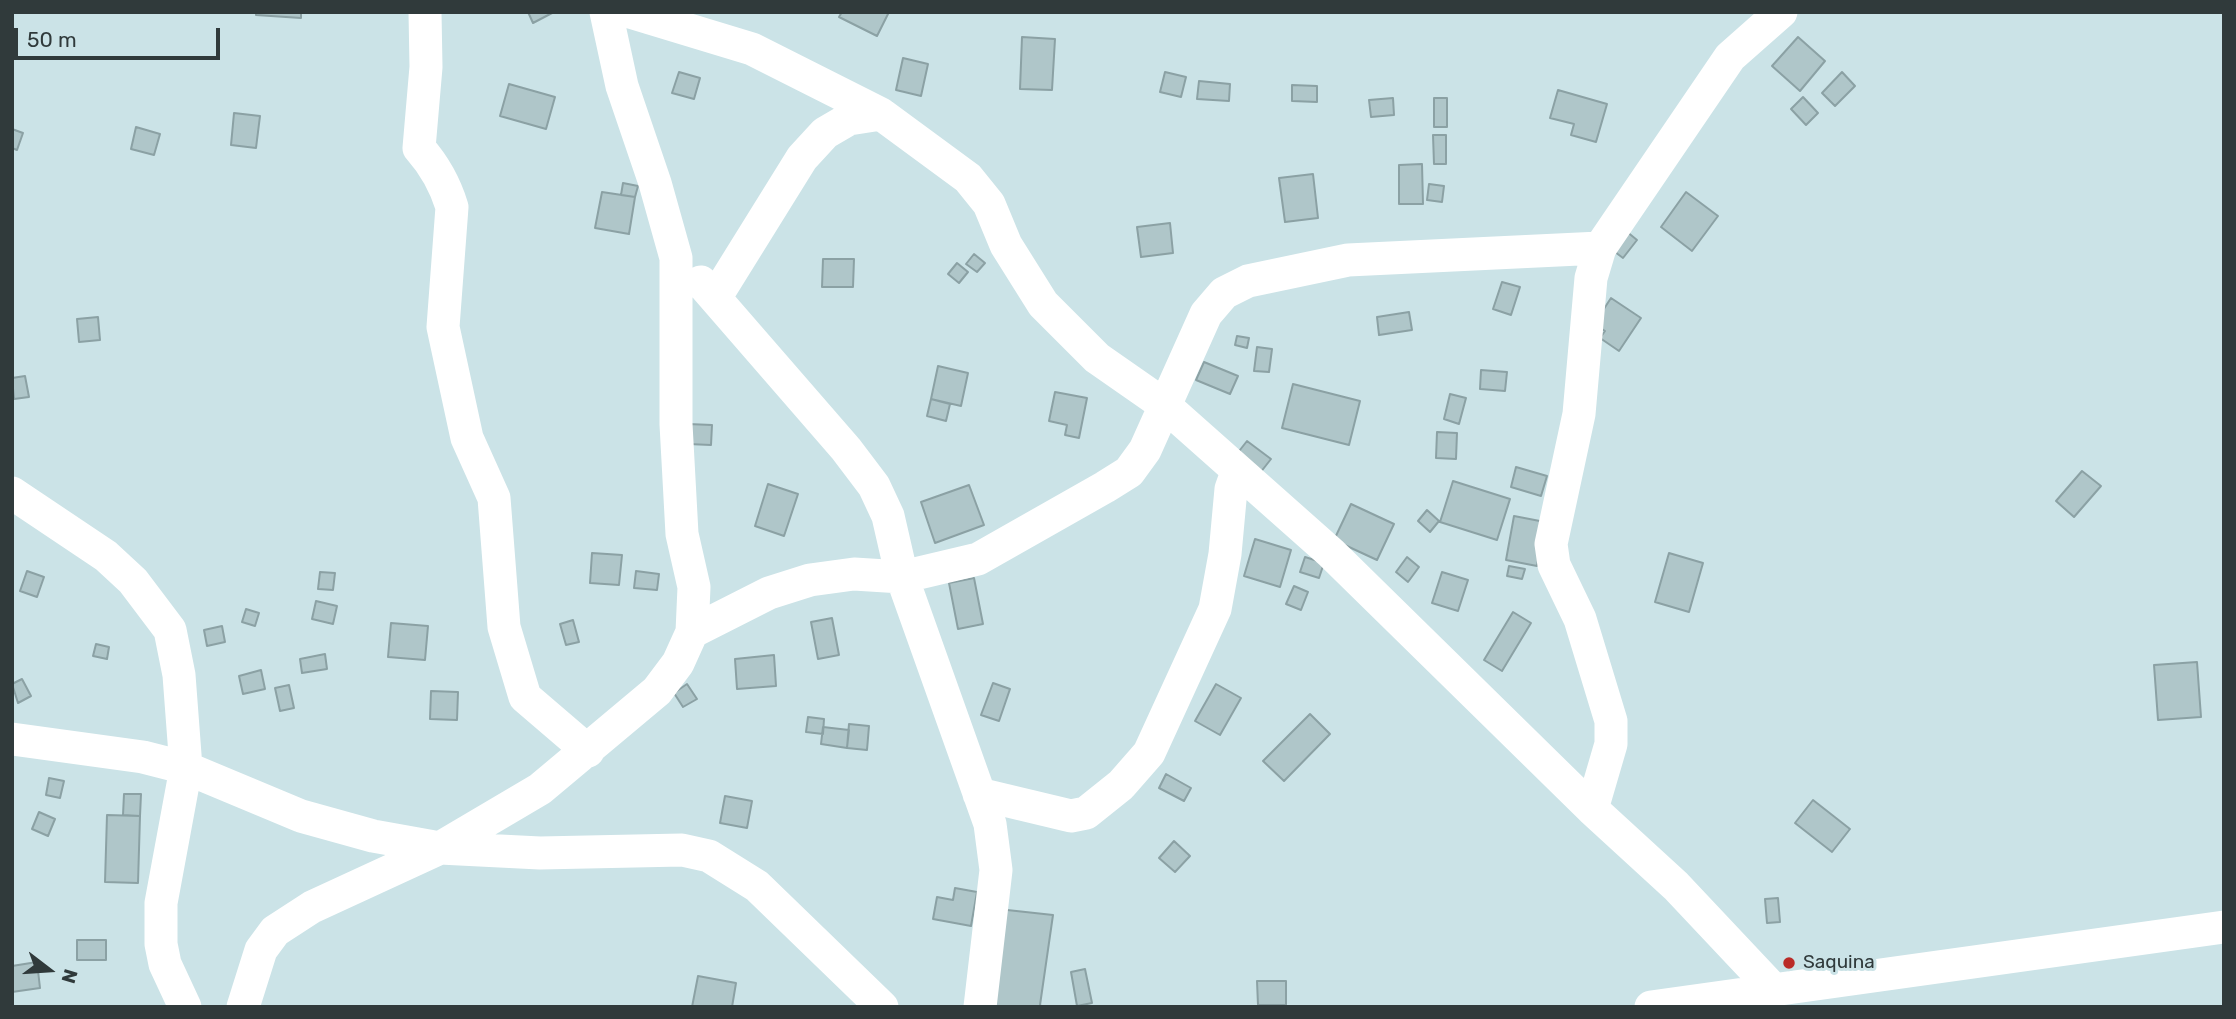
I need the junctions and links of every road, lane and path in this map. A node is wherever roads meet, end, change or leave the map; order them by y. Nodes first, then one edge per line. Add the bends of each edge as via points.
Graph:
1 (425, 12) edge
2 (606, 12) edge
3 (630, 12) edge
4 (1781, 12) edge
5 (881, 114) junction
6 (1600, 248) junction
7 (676, 258) junction
8 (715, 298) junction
9 (1163, 404) junction
10 (1237, 472) junction
11 (12, 493) edge
12 (902, 577) junction
13 (692, 632) junction
14 (12, 738) edge
15 (588, 751) junction
16 (186, 768) junction
17 (979, 794) junction
18 (1592, 809) junction
19 (440, 848) junction
20 (2224, 927) edge
21 (1773, 989) junction
22 (185, 1007) edge
23 (243, 1007) edge
24 (882, 1007) edge
25 (980, 1007) edge
26 (1651, 1007) edge

1 - 15 street via 419,148 446,188 452,207 443,327 467,438 494,498 504,627 524,697
2 - 7 street via 622,86
3 - 5 street via 752,49
4 - 6 street via 1730,57
5 - 8 street via 849,119 825,133 802,158
5 - 9 street via 968,178 989,204 1006,245 1043,303 1097,358
6 - 9 street via 1348,260 1248,281 1224,293 1206,314
6 - 18 street via 1591,278 1579,414 1551,544 1611,721 1611,744
7 - 8 street
7 - 13 street via 676,424 682,534 694,586
8 - 12 street via 874,486 888,516
9 - 10 street
9 - 12 street via 1145,450 1129,472 978,559
10 - 17 street via 1215,610 1149,753 1121,785 1086,813 1071,816
10 - 18 street via 1331,553
11 - 16 street via 106,556 133,581 170,630 179,676
12 - 13 street via 854,574 810,580 769,593
12 - 17 street
13 - 15 street via 678,663 657,691
14 - 16 street via 143,757
15 - 19 street via 540,789
16 - 19 street via 301,816
16 - 22 street via 161,903 165,964
17 - 25 street via 990,824 996,870
18 - 21 street via 1676,886
19 - 23 street via 312,907 275,931 261,950
19 - 24 street via 540,853 682,850 709,856 757,886
20 - 21 street
21 - 26 street

